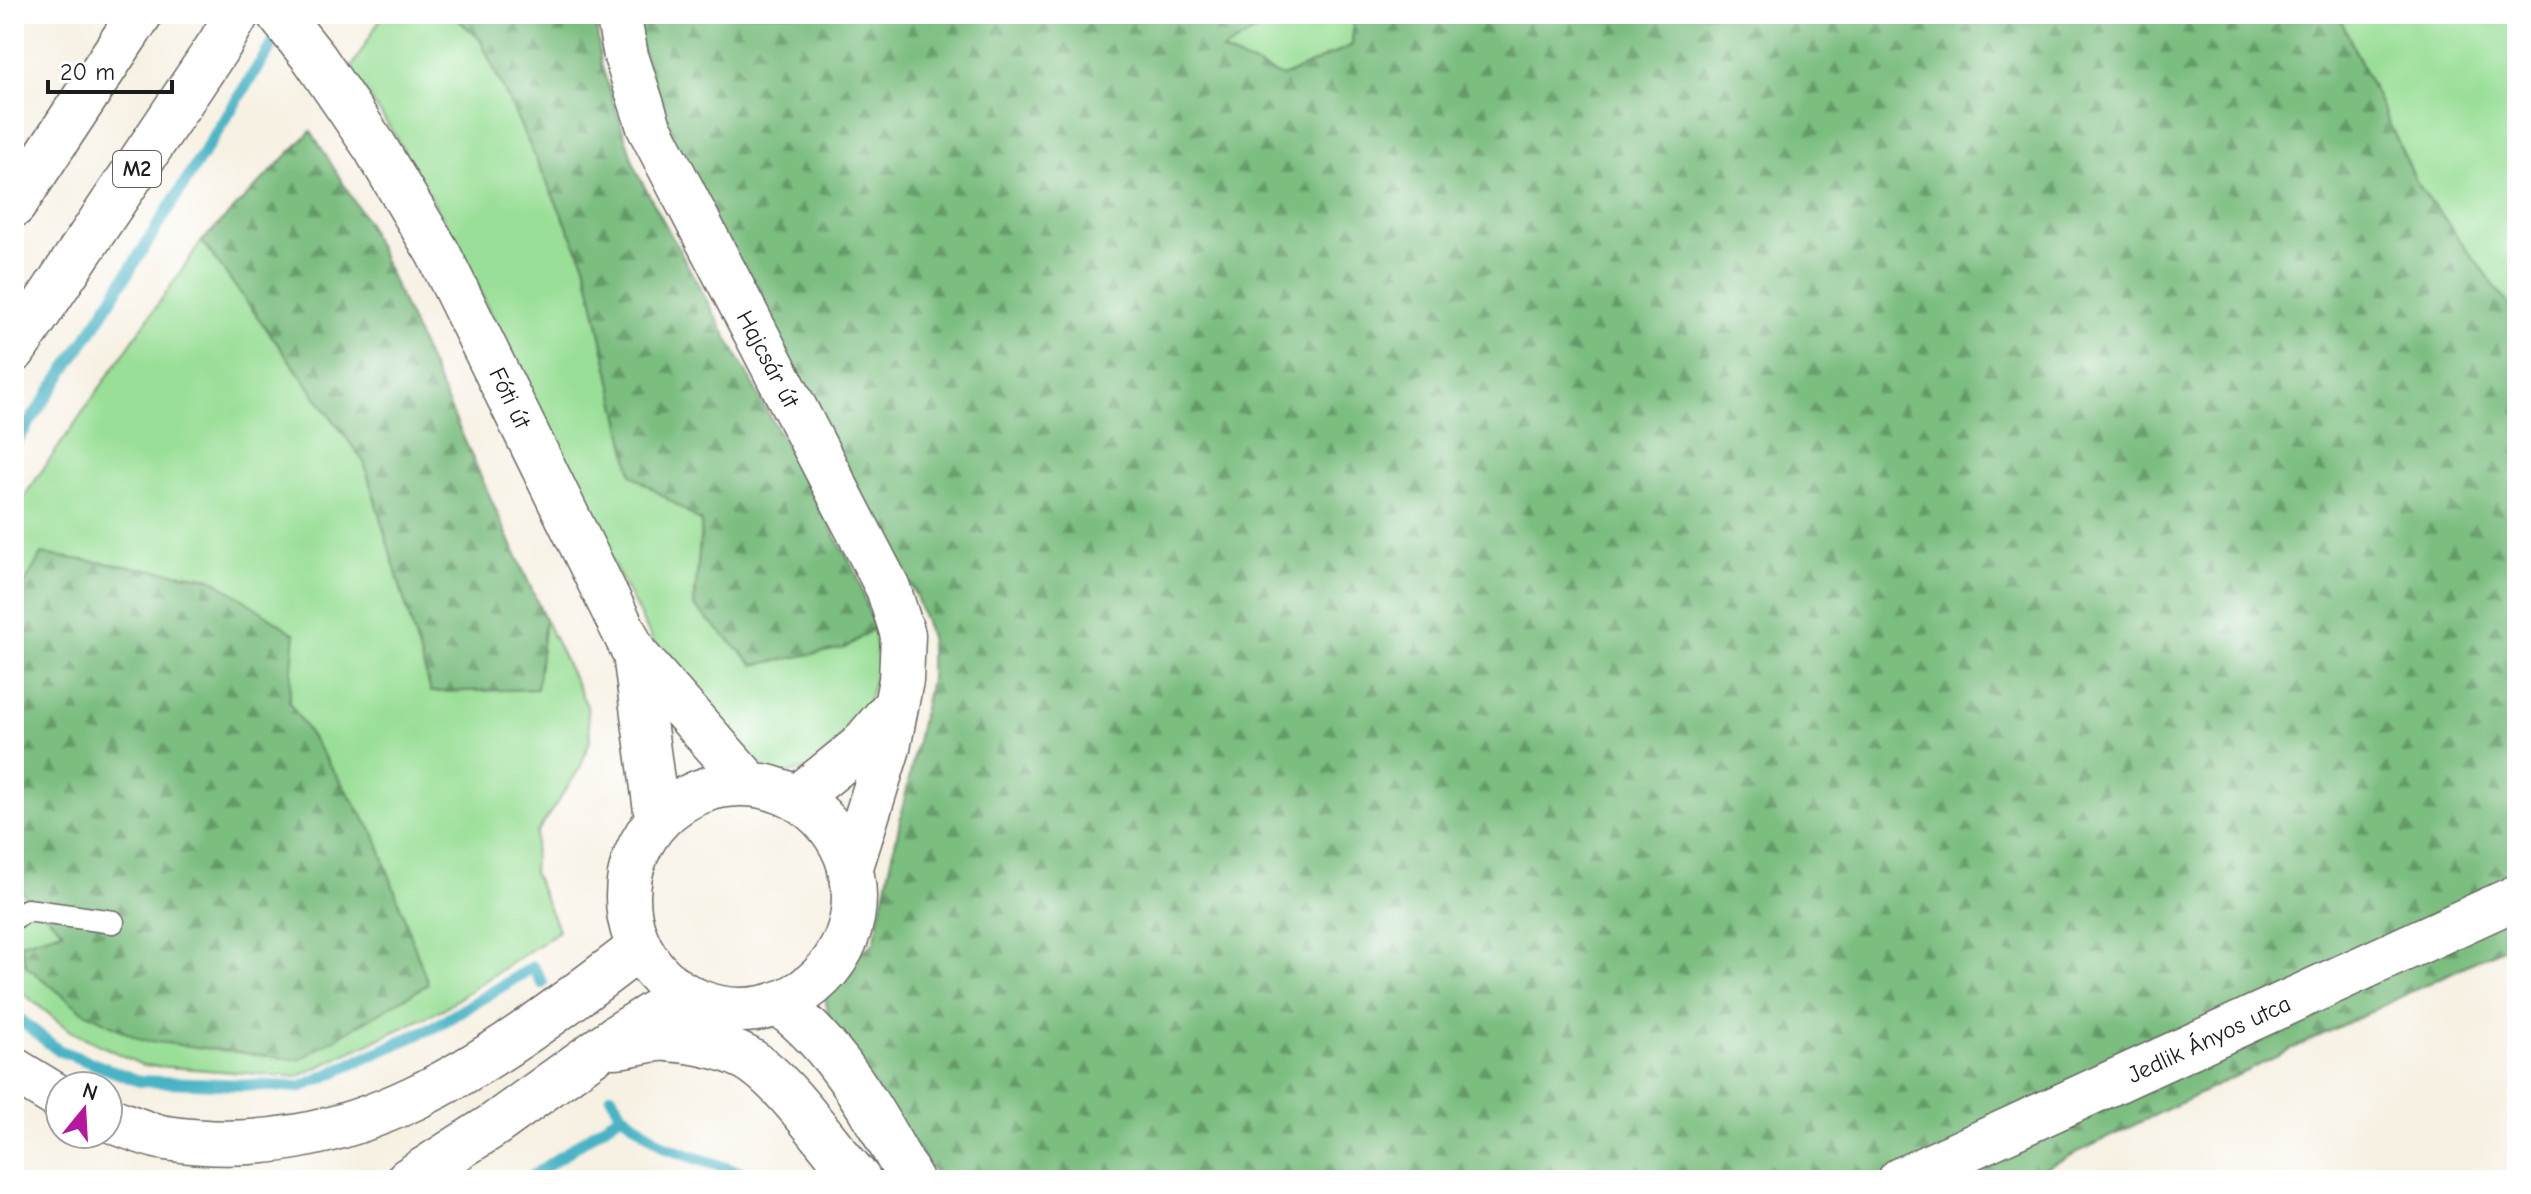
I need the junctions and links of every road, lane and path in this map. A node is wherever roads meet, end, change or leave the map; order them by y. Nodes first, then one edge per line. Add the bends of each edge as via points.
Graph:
1 (140, 14) edge
2 (237, 14) edge
3 (279, 14) edge
4 (618, 14) edge
5 (14, 205) edge
6 (24, 336) edge
7 (14, 368) edge
8 (635, 654) junction
9 (896, 705) junction
10 (749, 783) junction
11 (797, 798) junction
12 (657, 818) junction
13 (850, 870) junction
14 (2517, 897) edge
15 (14, 918) edge
16 (113, 922) dead end
17 (639, 948) junction
18 (821, 979) junction
19 (683, 995) junction
20 (779, 1004) junction
21 (607, 1045) junction
22 (14, 1070) edge
23 (44, 1088) edge
24 (858, 1090) junction
25 (124, 1124) edge
26 (408, 1180) edge
27 (859, 1180) edge
28 (911, 1180) edge
29 (1900, 1180) edge

1 - 5 main road
2 - 6 main road, M2
3 - 8 main road, Fóti út via 375,147 438,253
4 - 9 main road, Hajcsár út via 626,56 662,155 888,588 903,635
6 - 7 main road
8 - 10 main road
8 - 12 main road, Fóti út
9 - 11 main road via 860,747
9 - 13 main road, Hajcsár út
10 - 11 main road
10 - 12 main road via 720,783
11 - 13 main road via 837,834
12 - 17 main road via 630,869 628,910
13 - 18 main road via 855,898 846,942
14 - 29 main road, Jedlik Ányos utca
15 - 16 lane via 27,910
17 - 19 main road
17 - 25 main road via 452,1081 386,1113 253,1143 163,1137
18 - 20 main road
18 - 24 main road
19 - 20 main road via 714,1008 747,1010
19 - 21 main road
20 - 24 main road via 802,1020
21 - 26 main road
21 - 27 main road via 664,1038 745,1058 773,1078
22 - 23 main road
24 - 28 main road

